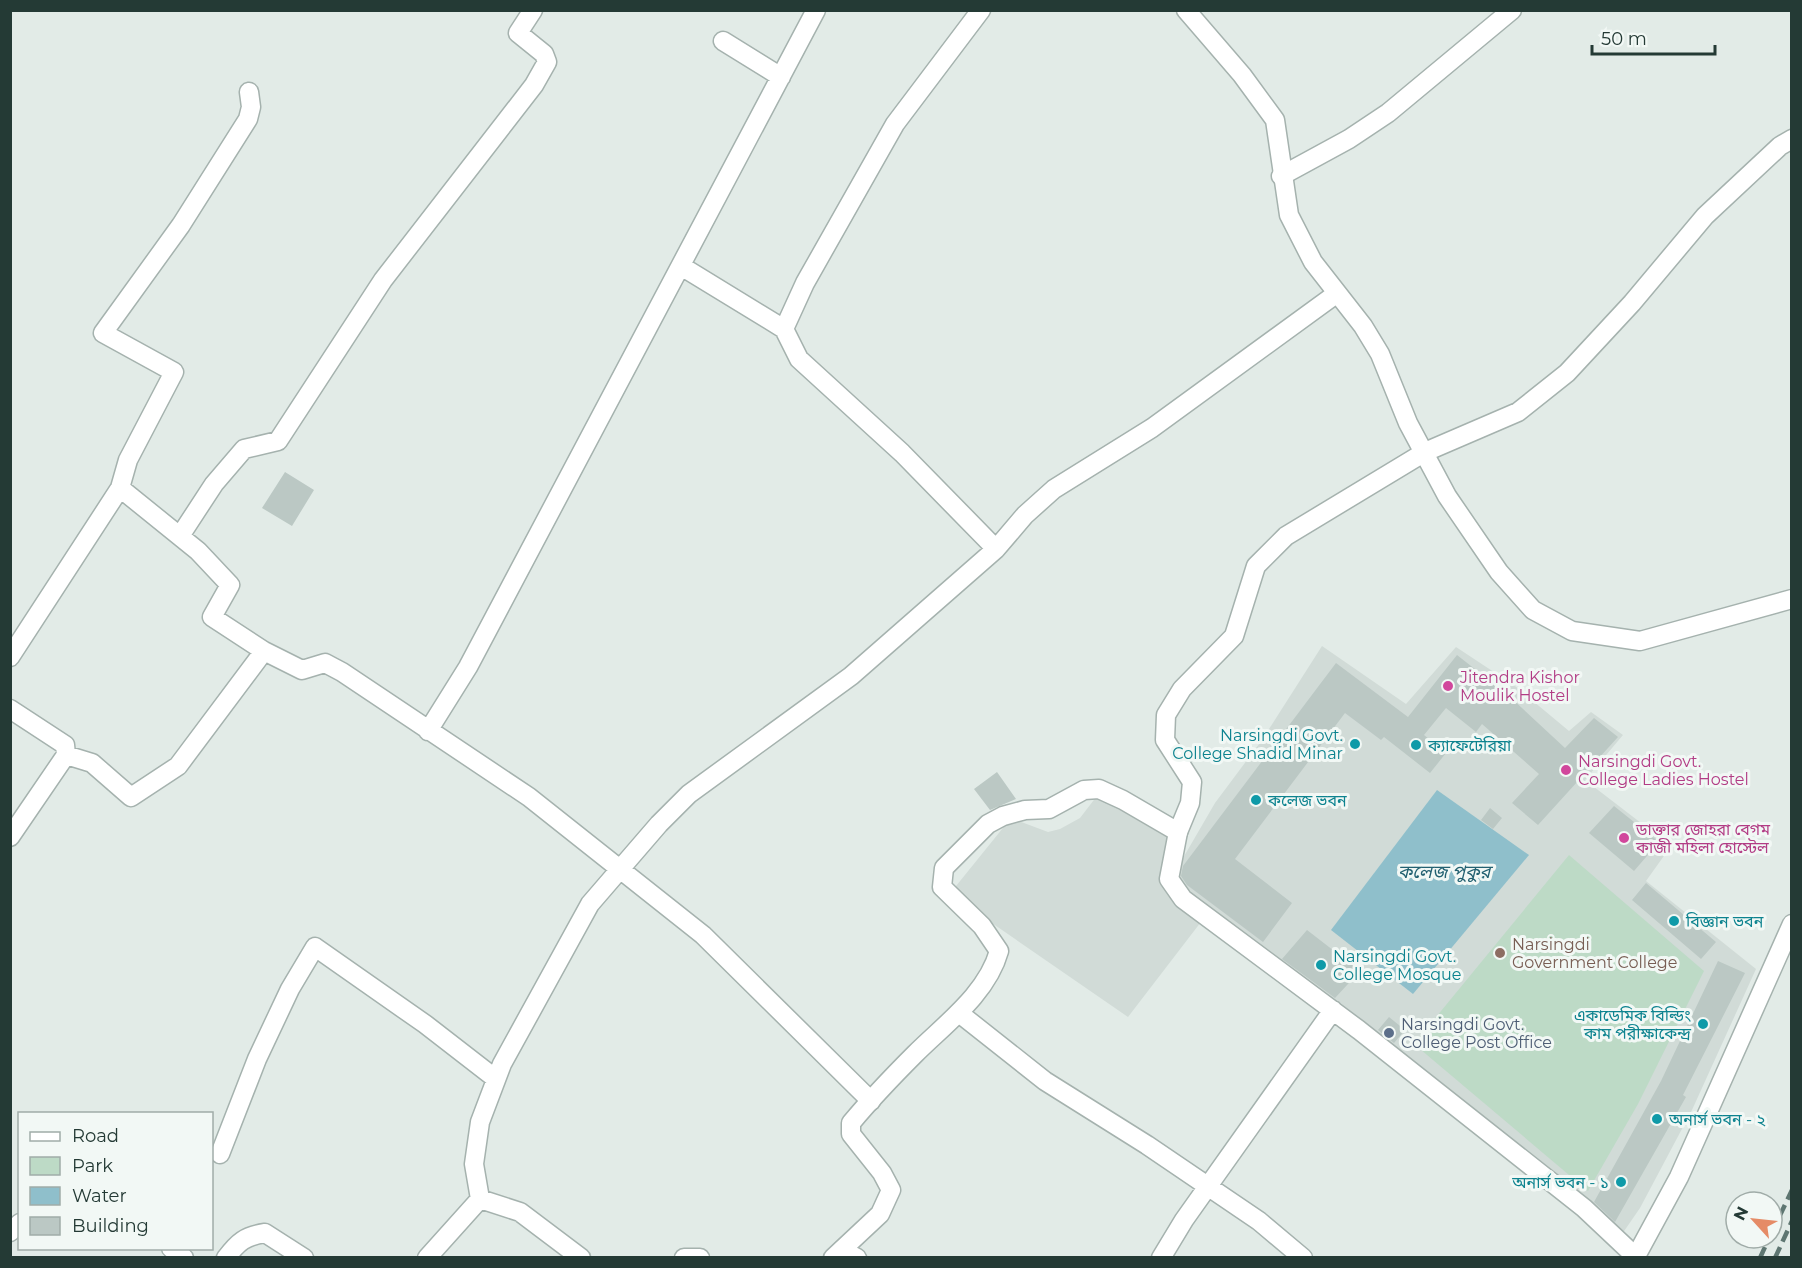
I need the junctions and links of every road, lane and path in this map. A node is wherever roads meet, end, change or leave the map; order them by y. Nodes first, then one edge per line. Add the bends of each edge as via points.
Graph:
1 (533, 10) edge
2 (816, 10) edge
3 (981, 10) edge
4 (1186, 10) edge
5 (1512, 10) edge
6 (723, 41) dead end
7 (781, 77) junction
8 (249, 92) dead end
9 (1791, 139) edge
10 (1281, 176) junction
11 (681, 266) junction
12 (1336, 294) junction
13 (784, 329) junction
14 (1425, 452) junction
15 (120, 488) junction
16 (180, 536) junction
17 (996, 549) junction
18 (1791, 598) edge
19 (264, 651) junction
20 (10, 657) edge
21 (10, 709) edge
22 (428, 731) junction
23 (66, 755) junction
24 (1178, 832) junction
25 (10, 837) edge
26 (620, 868) junction
27 (1791, 924) edge
28 (1333, 1010) junction
29 (959, 1013) junction
30 (496, 1079) junction
31 (871, 1101) junction
32 (220, 1154) dead end
33 (1207, 1188) junction
34 (480, 1199) junction
35 (844, 1255) edge
36 (226, 1257) edge
37 (304, 1257) edge
38 (427, 1257) edge
39 (581, 1257) edge
40 (684, 1257) edge
41 (700, 1257) edge
42 (1161, 1257) edge
43 (1303, 1257) edge
44 (1636, 1257) edge

1 - 16 street via 518,33 544,54 547,62 534,85 383,280 278,441 244,449 214,484
2 - 7 street
3 - 13 street via 895,124
4 - 10 street via 1275,120
5 - 10 street via 1388,113
6 - 7 street
7 - 11 street
8 - 15 street via 248,119 181,225 103,333 174,372 128,460
9 - 14 street via 1705,216 1567,373 1518,412
10 - 12 street via 1289,215 1313,262
11 - 13 street
11 - 22 street via 468,667
12 - 14 street via 1380,354 1408,423
12 - 17 street via 1152,428 1054,489
13 - 17 street via 799,359 902,453
14 - 18 street via 1448,496 1498,572 1533,610 1572,631 1640,641
14 - 24 street via 1286,536 1256,566 1234,636 1182,689 1166,715 1165,740 1192,782 1190,803
15 - 16 street
15 - 20 street
16 - 19 street via 230,585 212,618
17 - 26 street via 851,676 689,794
19 - 22 street via 302,670 325,663
19 - 23 street via 178,766 131,797 93,763
21 - 23 street via 65,745
22 - 26 street via 529,797
23 - 25 street
24 - 28 street via 1169,879 1183,899
24 - 29 street via 1099,789 1084,790 1049,809 1025,810 988,824 944,868 941,878 942,887 982,926 999,951 995,966
26 - 30 street via 590,904
26 - 31 street via 703,935
27 - 44 street via 1679,1177
28 - 33 street
28 - 44 street via 1584,1208
29 - 31 street
29 - 33 street via 1045,1081
30 - 32 street via 315,947 257,1059
30 - 34 street via 480,1122 474,1164
31 - 35 street via 851,1123 850,1134 891,1190 880,1214
33 - 42 street
33 - 43 street via 1259,1221
34 - 38 street
34 - 39 street via 520,1212
36 - 37 street via 238,1242 265,1233
40 - 41 street

